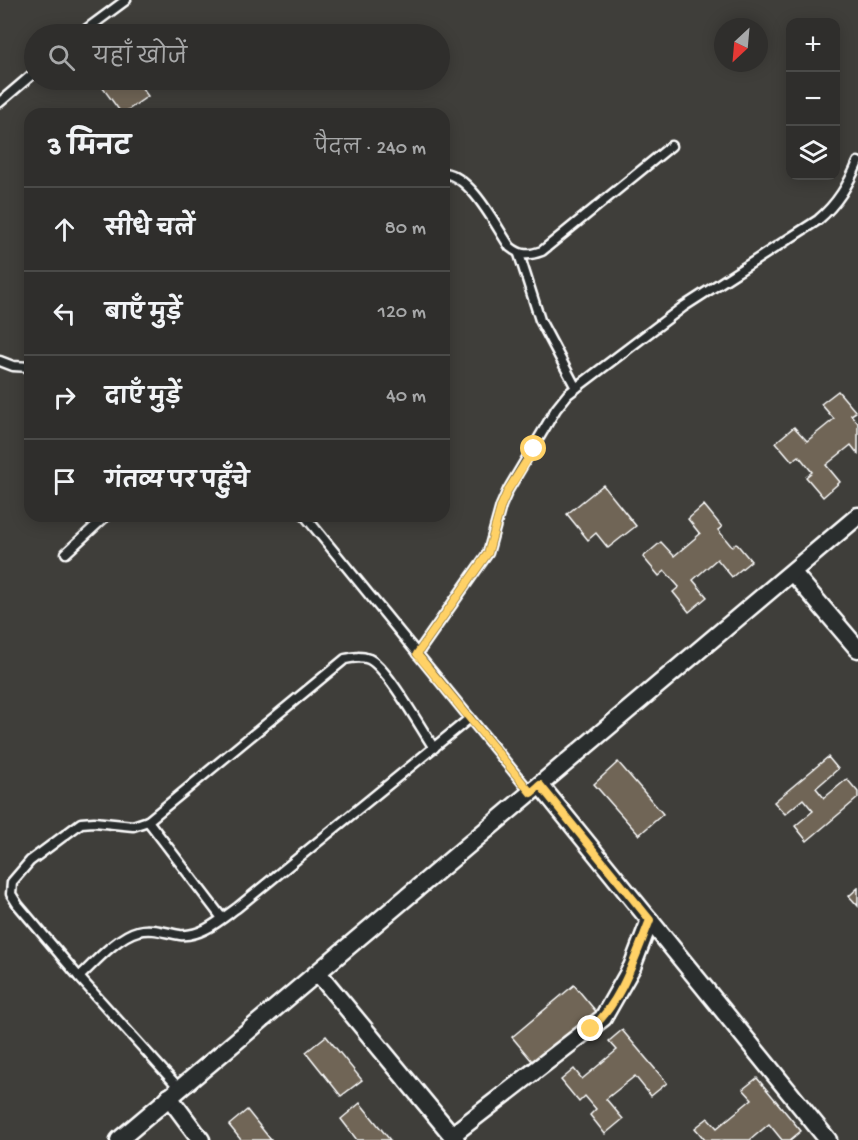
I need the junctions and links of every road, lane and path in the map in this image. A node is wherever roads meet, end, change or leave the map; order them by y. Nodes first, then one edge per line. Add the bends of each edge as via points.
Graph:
1 (126, 0) edge
2 (94, 24) edge
3 (24, 82) edge
4 (0, 102) edge
5 (671, 146) dead end
6 (858, 162) edge
7 (450, 175) edge
8 (519, 254) junction
9 (0, 361) edge
10 (24, 367) edge
11 (576, 388) junction
12 (858, 516) edge
13 (100, 522) edge
14 (310, 522) edge
15 (66, 554) dead end
16 (793, 573) junction
17 (858, 649) edge
18 (417, 654) junction
19 (470, 718) junction
20 (434, 748) junction
21 (536, 789) junction
22 (148, 821) junction
23 (222, 918) junction
24 (650, 920) junction
25 (318, 972) junction
26 (79, 977) junction
27 (174, 1093) junction
28 (454, 1138) edge
29 (118, 1140) edge
30 (201, 1140) edge
31 (828, 1140) edge

1 - 2 lane
3 - 4 lane
5 - 8 lane via 542,251
6 - 11 lane via 833,207 818,220 683,307
7 - 8 lane via 471,189
8 - 11 lane via 540,320
9 - 10 lane
11 - 18 lane via 556,409 508,490 488,553
12 - 16 street
13 - 15 lane
14 - 18 lane
16 - 17 street
16 - 21 street
18 - 19 lane
19 - 20 lane
19 - 21 lane
20 - 22 lane via 383,671 370,660 345,659
20 - 23 lane
21 - 24 street
21 - 25 street
22 - 23 lane
22 - 26 lane via 133,826 81,823 30,861 12,882 11,894 18,905
23 - 26 lane via 195,934 137,931 118,942
24 - 28 street via 632,967 603,1018
24 - 31 street
25 - 27 street
25 - 28 street
26 - 27 lane
27 - 29 street
27 - 30 street

